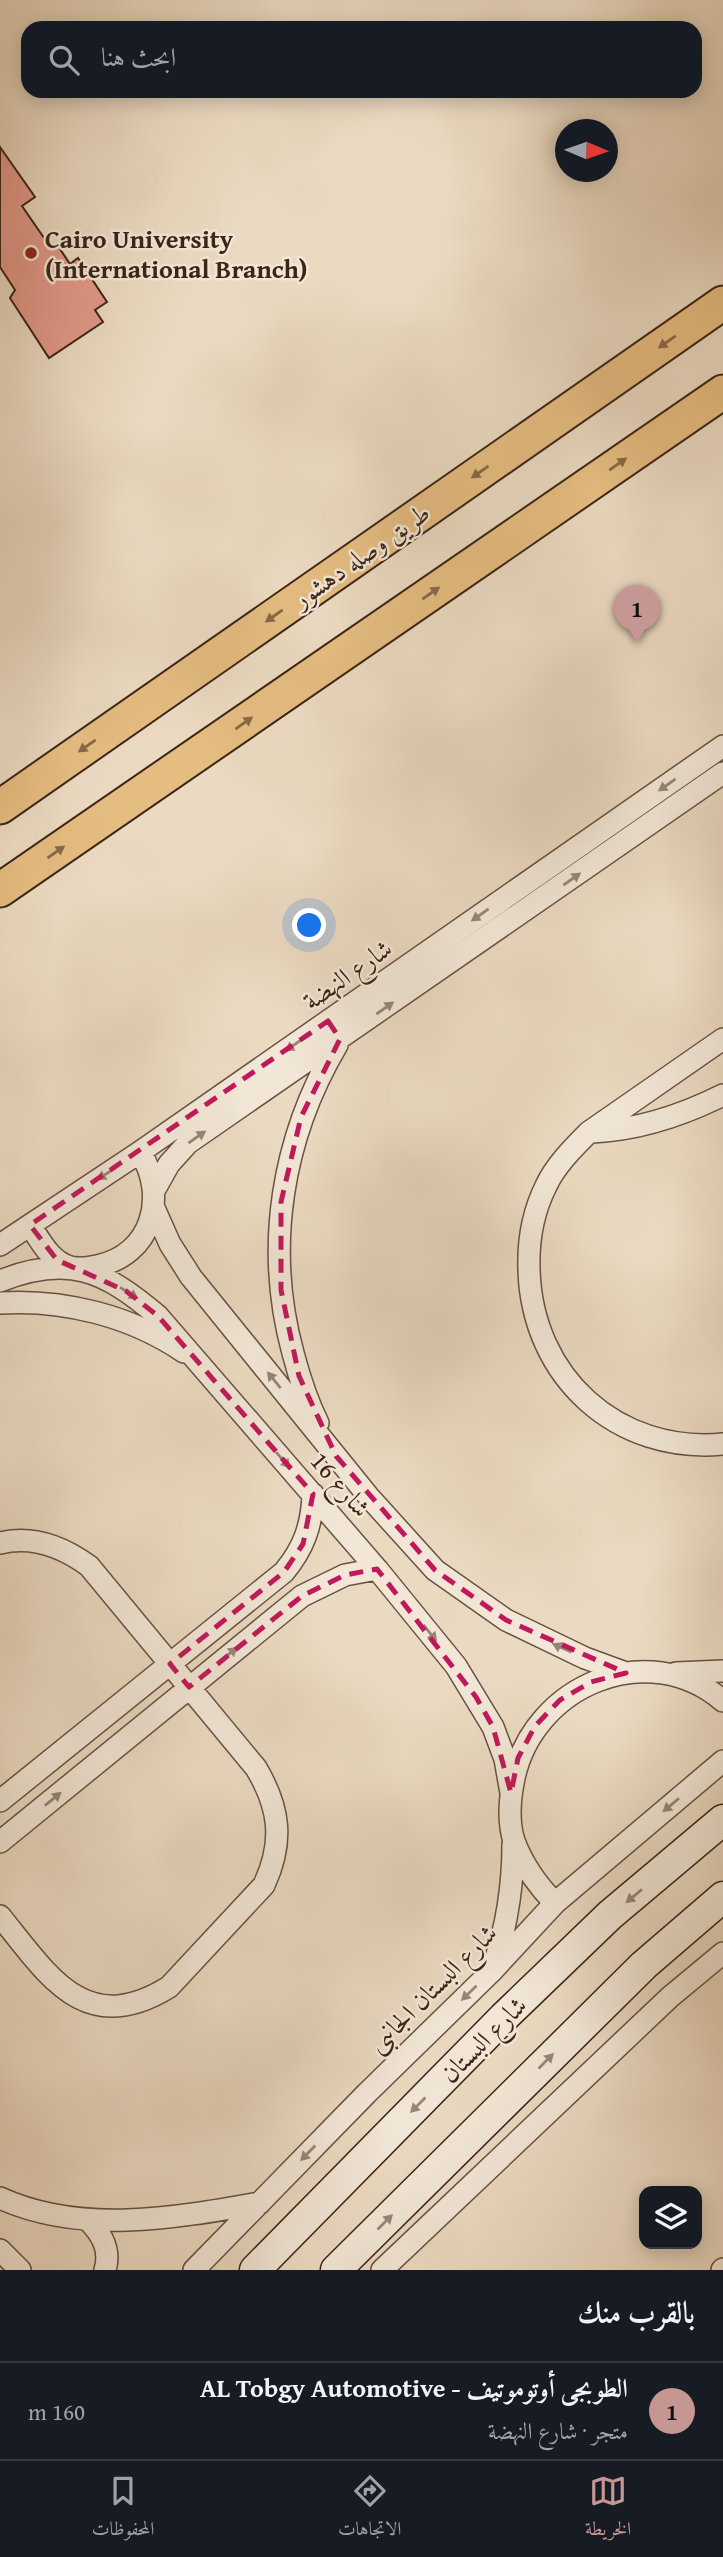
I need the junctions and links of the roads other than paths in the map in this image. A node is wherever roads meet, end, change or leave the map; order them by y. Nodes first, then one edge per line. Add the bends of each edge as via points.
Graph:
1 (723, 303) edge
2 (723, 392) edge
3 (723, 746) edge
4 (723, 773) edge
5 (0, 807) edge
6 (0, 891) edge
7 (334, 1030) junction
8 (723, 1039) edge
9 (723, 1095) edge
10 (589, 1132) junction
11 (140, 1152) junction
12 (154, 1199) junction
13 (30, 1225) junction
14 (0, 1245) edge
15 (67, 1266) junction
16 (0, 1281) edge
17 (0, 1303) edge
18 (199, 1363) junction
19 (723, 1444) edge
20 (336, 1455) junction
21 (313, 1494) junction
22 (0, 1543) edge
23 (377, 1569) junction
24 (170, 1664) junction
25 (723, 1671) edge
26 (626, 1673) junction
27 (663, 1673) junction
28 (189, 1687) junction
29 (723, 1701) edge
30 (723, 1760) edge
31 (511, 1793) junction
32 (0, 1801) edge
33 (723, 1820) edge
34 (513, 1839) junction
35 (0, 1842) edge
36 (723, 1898) edge
37 (555, 1903) junction
38 (0, 1916) edge
39 (723, 1953) edge
40 (491, 1972) junction
41 (701, 1972) junction
42 (723, 1972) edge
43 (0, 2198) edge
44 (260, 2203) junction
45 (88, 2220) junction
46 (0, 2250) edge
47 (20, 2270) edge
48 (105, 2270) edge
49 (194, 2270) edge
50 (255, 2270) edge
51 (336, 2270) edge
52 (382, 2270) edge

1 -> 5 main road, طريق وصله دهشور
6 -> 2 main road
3 -> 7 street, شارع النهضة
7 -> 4 street, شارع النهضة
7 -> 11 street, شارع النهضة
12 -> 7 street, شارع النهضة via 169,1164 188,1143
7 - 20 street via 289,1159 279,1246 287,1334 315,1417
8 - 10 street
9 - 10 street via 660,1121
10 - 19 street via 546,1185 537,1208 529,1257 531,1294 540,1330 563,1374 607,1417 664,1443
11 - 12 street, شارع 16 via 147,1163
11 -> 13 street, شارع النهضة
12 - 15 street, شارع النهضة via 142,1237 119,1258 89,1268
20 -> 12 street, شارع 16 via 191,1277 170,1244
13 - 14 street, شارع النهضة
13 - 15 street via 50,1253
15 - 16 street via 32,1269
15 -> 18 street, شارع 16 via 92,1273 143,1303 173,1330
17 - 18 street via 56,1305 107,1316 155,1335
18 -> 21 street, شارع 16
26 -> 20 street, شارع 16 via 545,1641 470,1597 435,1570
21 - 23 street, شارع 16
21 - 24 street via 303,1544 284,1572
22 - 24 street via 31,1541 72,1553 99,1577
28 -> 23 street via 302,1596 338,1578
23 -> 31 street, شارع 16 via 476,1697 505,1759
24 - 28 street
24 - 32 street
25 - 27 street
26 - 27 street
26 - 31 street via 591,1682 560,1700 535,1726 518,1758
27 - 29 street via 690,1681
35 -> 28 street
28 - 38 street via 256,1768 274,1805 277,1846 264,1885 169,1987 128,2005 84,2001 64,1990
30 -> 37 street, شارع البستان الجانبى
31 - 34 street
33 -> 50 street, شارع البستان via 610,1915
34 - 37 street via 537,1885
34 - 40 street via 506,1920
51 -> 36 street via 644,1965
37 - 40 street, شارع البستان الجانبى
39 - 41 street
40 -> 44 street, شارع البستان الجانبى
41 - 42 street
41 - 52 street
43 - 45 street via 32,2210
44 - 45 street via 123,2221
44 - 49 street, شارع البستان الجانبى
45 - 48 street via 106,2246
46 - 47 street

